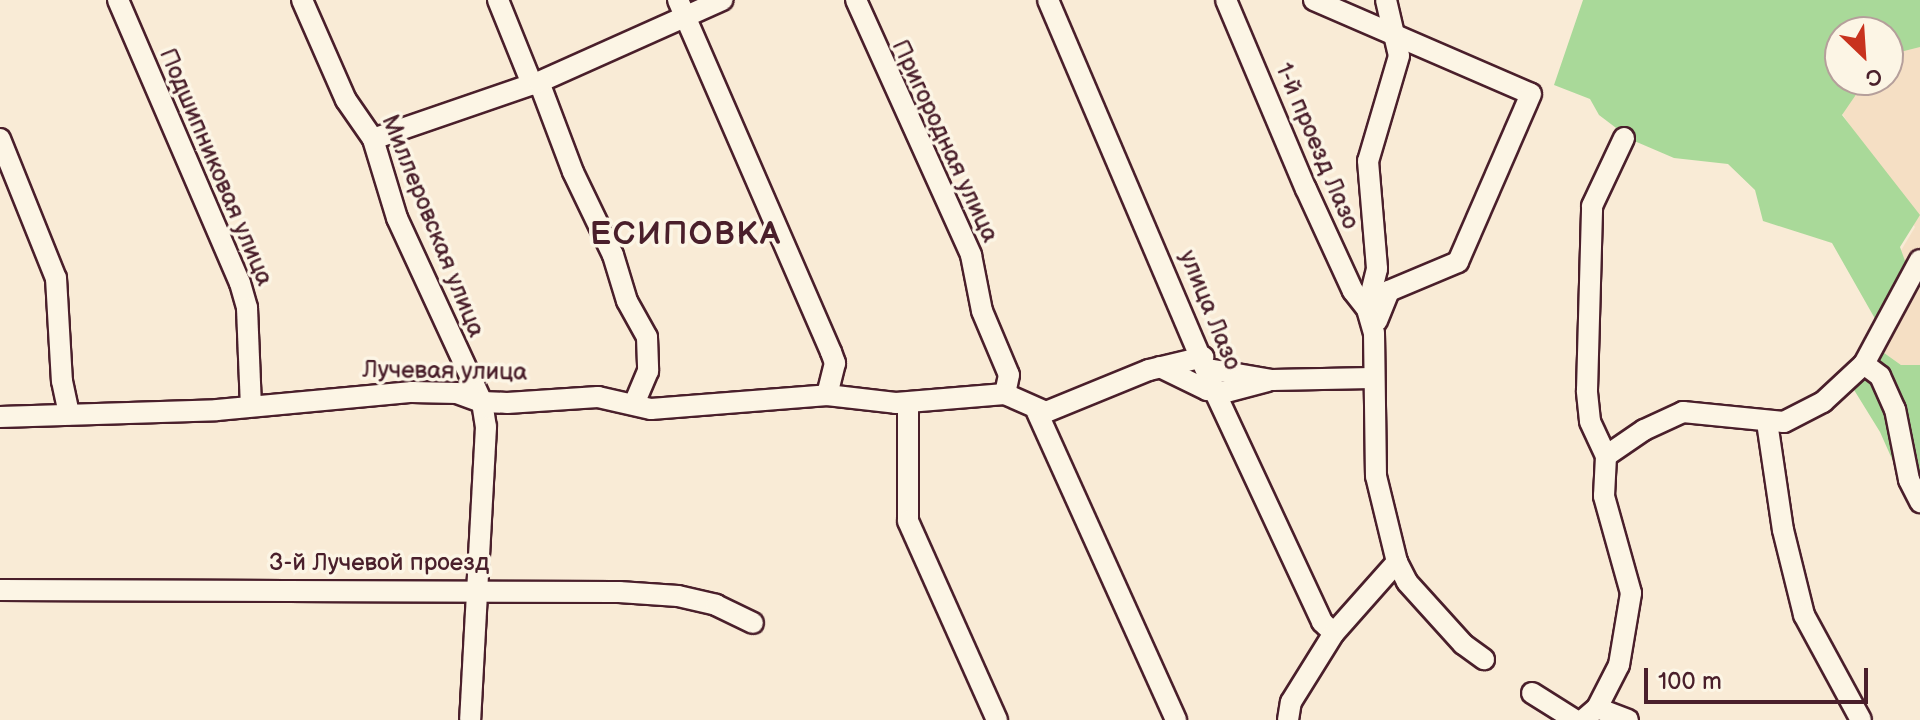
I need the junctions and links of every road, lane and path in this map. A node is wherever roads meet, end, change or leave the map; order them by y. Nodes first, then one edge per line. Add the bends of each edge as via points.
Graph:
1 (118, 0) edge
2 (302, 0) edge
3 (498, 0) edge
4 (722, 0) edge
5 (856, 0) edge
6 (1048, 0) edge
7 (1226, 0) edge
8 (1314, 0) edge
9 (1386, 0) edge
10 (680, 8) edge
11 (1398, 39) junction
12 (536, 83) junction
13 (1624, 138) dead end
14 (0, 139) edge
15 (373, 139) junction
16 (1920, 260) edge
17 (1367, 309) junction
18 (1374, 333) junction
19 (1206, 363) junction
20 (1864, 364) junction
21 (1160, 367) junction
22 (1372, 378) junction
23 (1272, 380) junction
24 (1214, 390) junction
25 (1005, 394) junction
26 (827, 395) junction
27 (482, 402) junction
28 (635, 402) junction
29 (908, 403) junction
30 (251, 406) junction
31 (1037, 412) junction
32 (69, 414) junction
33 (0, 417) edge
34 (1767, 422) junction
35 (1606, 456) junction
36 (1920, 502) edge
37 (1397, 562) junction
38 (475, 589) junction
39 (0, 590) edge
40 (753, 623) dead end
41 (1334, 633) junction
42 (1484, 659) dead end
43 (1532, 693) dead end
44 (1590, 714) edge
45 (470, 720) edge
46 (997, 720) edge
47 (1176, 720) edge
48 (1288, 720) edge
49 (1575, 720) edge
50 (1628, 720) edge
51 (1861, 720) edge

1 - 30 street, Подшипниковая улица via 240,283 247,308
2 - 15 street, Миллеровская улица via 346,100
3 - 12 street
4 - 10 street
5 - 25 street, Пригородная улица via 971,255 982,311 1009,375
6 - 19 street, улица Лазо
7 - 17 street, 1-й проезд Лазо via 1306,189 1353,291
8 - 11 street
9 - 11 street
10 - 12 street
10 - 26 street via 831,352 835,363
11 - 17 street via 1399,56 1368,161 1377,269
11 - 18 street via 1531,94 1458,262 1389,291
12 - 15 street
12 - 28 street via 647,337 648,371
13 - 35 street via 1592,206 1587,390 1590,421
14 - 32 street via 56,278
15 - 27 street, Миллеровская улица via 397,218
16 - 20 street
17 - 18 street
18 - 22 street
19 - 21 street
19 - 23 street
19 - 24 street, улица Лазо
20 - 34 street via 1823,402 1784,422
20 - 36 street via 1880,376 1895,409 1909,480
21 - 24 street via 1185,382
21 - 31 street
22 - 23 street
22 - 37 street via 1376,476
23 - 24 street via 1226,392
24 - 41 street, улица Лазо via 1322,622
25 - 29 street, Лучевая улица
25 - 31 street
26 - 28 street, Лучевая улица via 651,409
26 - 29 street, Лучевая улица
27 - 28 street, Лучевая улица via 567,396
27 - 30 street, Лучевая улица via 457,393 412,392
27 - 38 street, Миллеровская улица via 486,427
29 - 46 street via 908,521
30 - 32 street, Лучевая улица
31 - 47 street
32 - 33 street, Лучевая улица
34 - 35 street via 1683,412
34 - 51 street via 1786,546 1804,615
35 - 44 street via 1604,496 1631,593 1619,665
37 - 41 street
37 - 42 street via 1426,606
38 - 39 street, 3-й Лучевой проезд
38 - 40 street, 3-й Лучевой проезд via 678,596 716,605
38 - 45 street, Миллеровская улица
41 - 48 street via 1291,702
43 - 49 street
44 - 50 street

